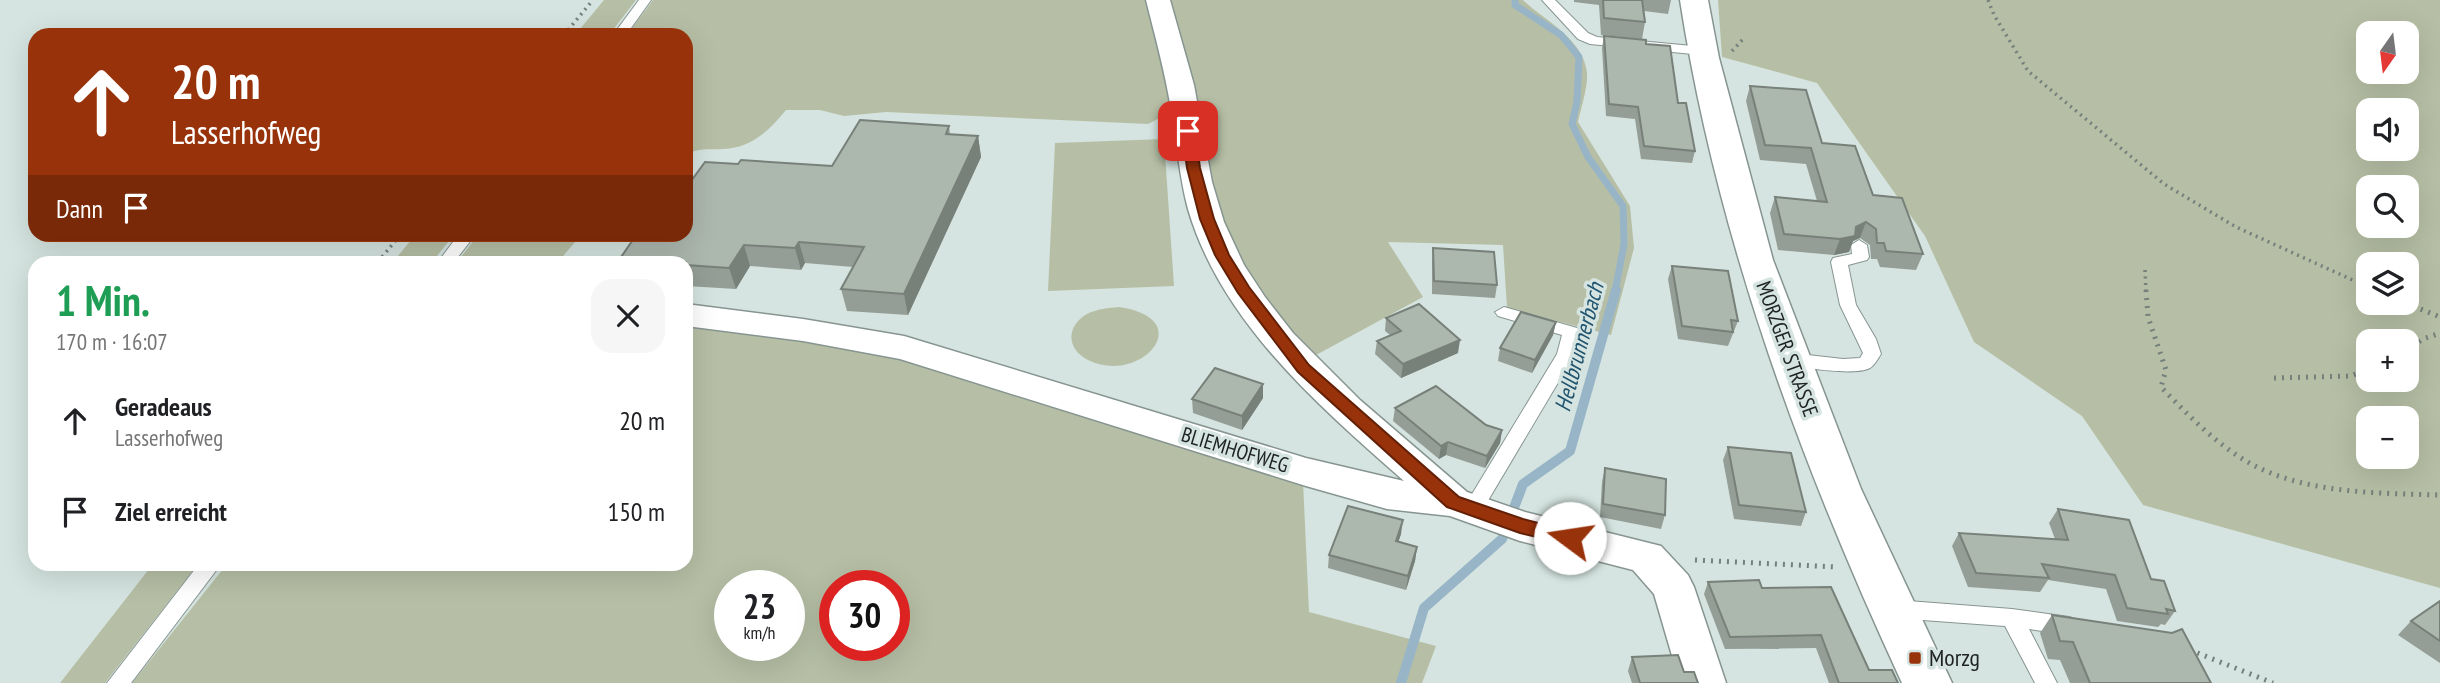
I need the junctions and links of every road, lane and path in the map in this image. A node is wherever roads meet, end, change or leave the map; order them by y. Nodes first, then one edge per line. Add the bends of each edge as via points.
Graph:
1 (593, 0) edge
2 (646, 0) edge
3 (1158, 0) edge
4 (1548, 0) edge
5 (1694, 0) edge
6 (1988, 0) edge
7 (570, 28) edge
8 (624, 28) edge
9 (1703, 51) junction
10 (394, 242) edge
11 (462, 242) edge
12 (1859, 245) edge
13 (383, 256) edge
14 (451, 256) edge
15 (2145, 270) dead end
16 (2356, 282) edge
17 (2419, 308) edge
18 (1504, 313) dead end
19 (693, 317) edge
20 (2440, 317) edge
21 (2440, 333) edge
22 (2419, 342) edge
23 (1790, 359) junction
24 (2356, 374) edge
25 (2274, 378) dead end
26 (2440, 495) edge
27 (1485, 514) junction
28 (1646, 557) junction
29 (1850, 568) dead end
30 (206, 571) edge
31 (1891, 608) junction
32 (2012, 618) junction
33 (2092, 629) edge
34 (2183, 648) edge
35 (118, 683) edge
36 (1703, 683) edge
37 (1927, 683) edge
38 (2046, 683) edge
39 (2273, 683) edge

1 - 7 path
2 - 8 lane
3 - 27 street via 1207,219 1243,290 1304,369
4 - 9 lane via 1583,36 1595,41
5 - 9 street, MORZGER STRASSE
6 - 16 path via 2028,71 2164,184 2236,227
9 - 23 street, MORZGER STRASSE via 1755,260
10 - 13 path
11 - 14 lane
12 - 23 lane via 1861,257 1839,262 1848,305 1872,354 1865,363 1843,365
15 - 26 path via 2148,317 2166,370 2161,387 2196,423 2247,461 2294,481
17 - 20 path
18 - 27 lane via 1571,332 1566,354
19 - 27 street, BLIEMHOFWEG via 904,348 1306,472
21 - 22 path
23 - 31 street, MORZGER STRASSE
24 - 25 path
27 - 28 street, BLIEMHOFWEG
28 - 29 path
28 - 36 street via 1673,587
30 - 35 lane
31 - 32 lane
31 - 37 street, MORZGER STRASSE
32 - 33 lane
32 - 38 lane
34 - 39 path

